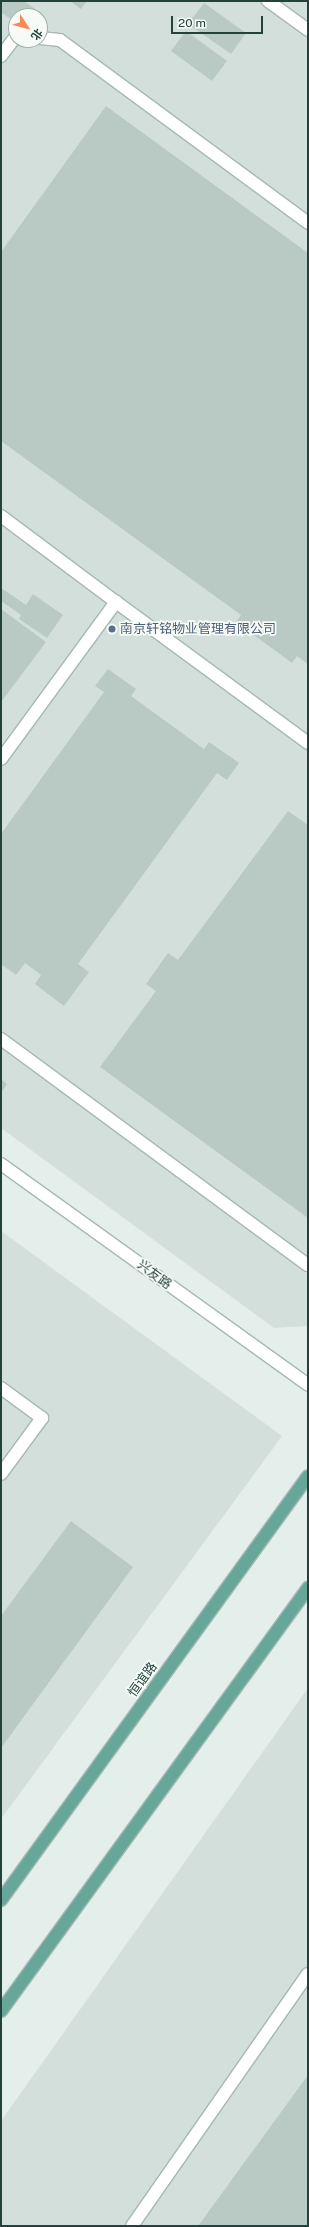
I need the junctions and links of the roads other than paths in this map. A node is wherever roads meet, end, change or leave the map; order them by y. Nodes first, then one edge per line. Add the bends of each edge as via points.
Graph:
1 (268, 1) edge
2 (308, 30) edge
3 (48, 39) edge
4 (8, 47) edge
5 (1, 56) edge
6 (308, 223) edge
7 (1, 516) edge
8 (116, 602) junction
9 (308, 743) edge
10 (1, 759) edge
11 (1, 1039) edge
12 (1, 1164) edge
13 (308, 1265) edge
14 (308, 1385) edge
15 (1, 1388) edge
16 (1, 1474) edge
17 (308, 1476) edge
18 (308, 1588) edge
19 (1, 1900) edge
20 (308, 1974) edge
21 (1, 2011) edge
22 (132, 2226) edge

1 - 2 street
3 - 6 street via 60,40
4 - 5 street
7 - 8 street
8 - 9 street
8 - 10 street
11 - 13 street
12 - 14 street, 兴友路
15 - 16 street via 42,1418
17 - 19 main road, 恒谊路
18 - 21 main road
20 - 22 street

